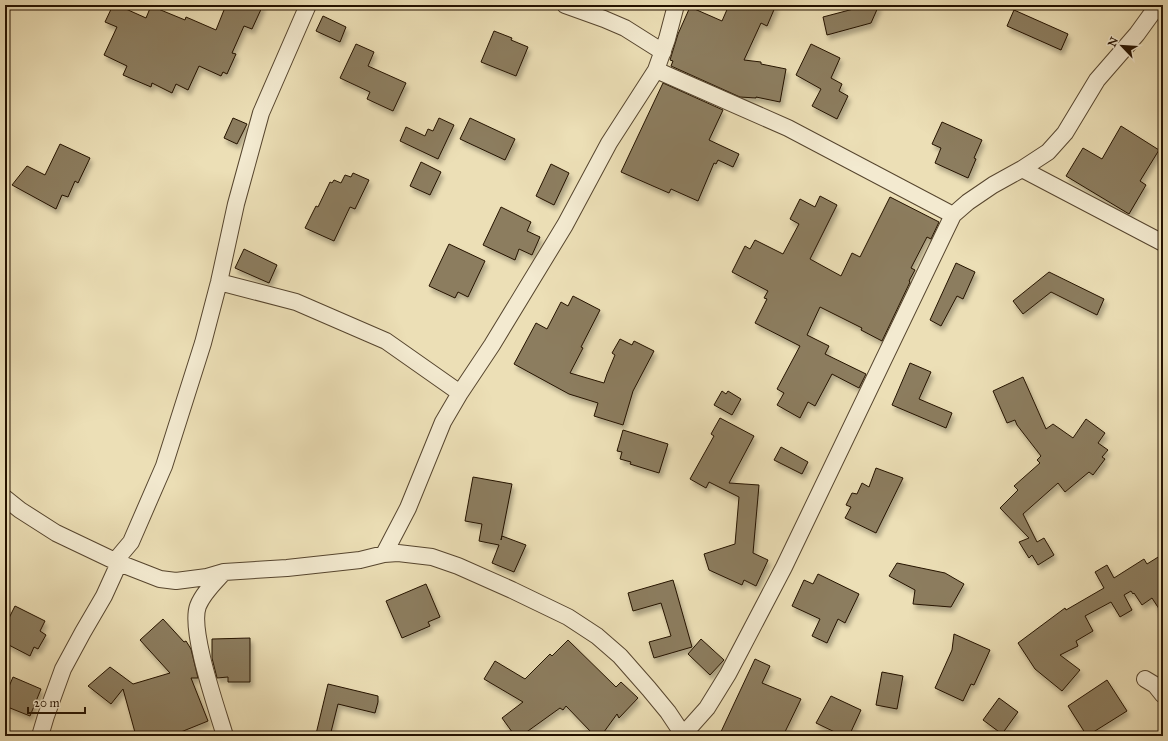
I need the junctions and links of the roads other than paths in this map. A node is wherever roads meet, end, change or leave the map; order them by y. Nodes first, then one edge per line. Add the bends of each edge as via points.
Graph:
1 (308, 5) edge
2 (565, 5) edge
3 (676, 5) edge
4 (1158, 5) edge
5 (662, 52) junction
6 (656, 70) junction
7 (1022, 169) junction
8 (953, 215) junction
9 (1163, 243) edge
10 (219, 282) junction
11 (460, 393) junction
12 (5, 498) edge
13 (384, 554) junction
14 (117, 562) junction
15 (224, 572) junction
16 (1145, 679) dead end
17 (1163, 695) edge
18 (40, 736) edge
19 (225, 736) edge
20 (683, 736) edge

1 - 10 street via 261,113 236,204
2 - 5 street via 625,28
3 - 5 street
4 - 7 street via 1137,34 1097,80 1065,133 1048,152
5 - 6 street
6 - 8 street via 788,128
6 - 11 street via 609,143 492,345
7 - 8 street via 993,185
7 - 9 street
8 - 20 street via 784,567 728,674 707,708
10 - 11 street via 296,302 386,341
10 - 14 street via 203,343 164,466 131,542
11 - 13 street via 443,422 408,508
12 - 14 street via 56,533
13 - 15 street via 360,560 302,567
13 - 20 street via 432,557 458,566 568,617 597,636 620,656 668,712
14 - 15 street via 160,579 176,582
14 - 18 street via 104,596 63,669
15 - 19 street via 198,605 196,618 208,679
16 - 17 street via 1155,684

